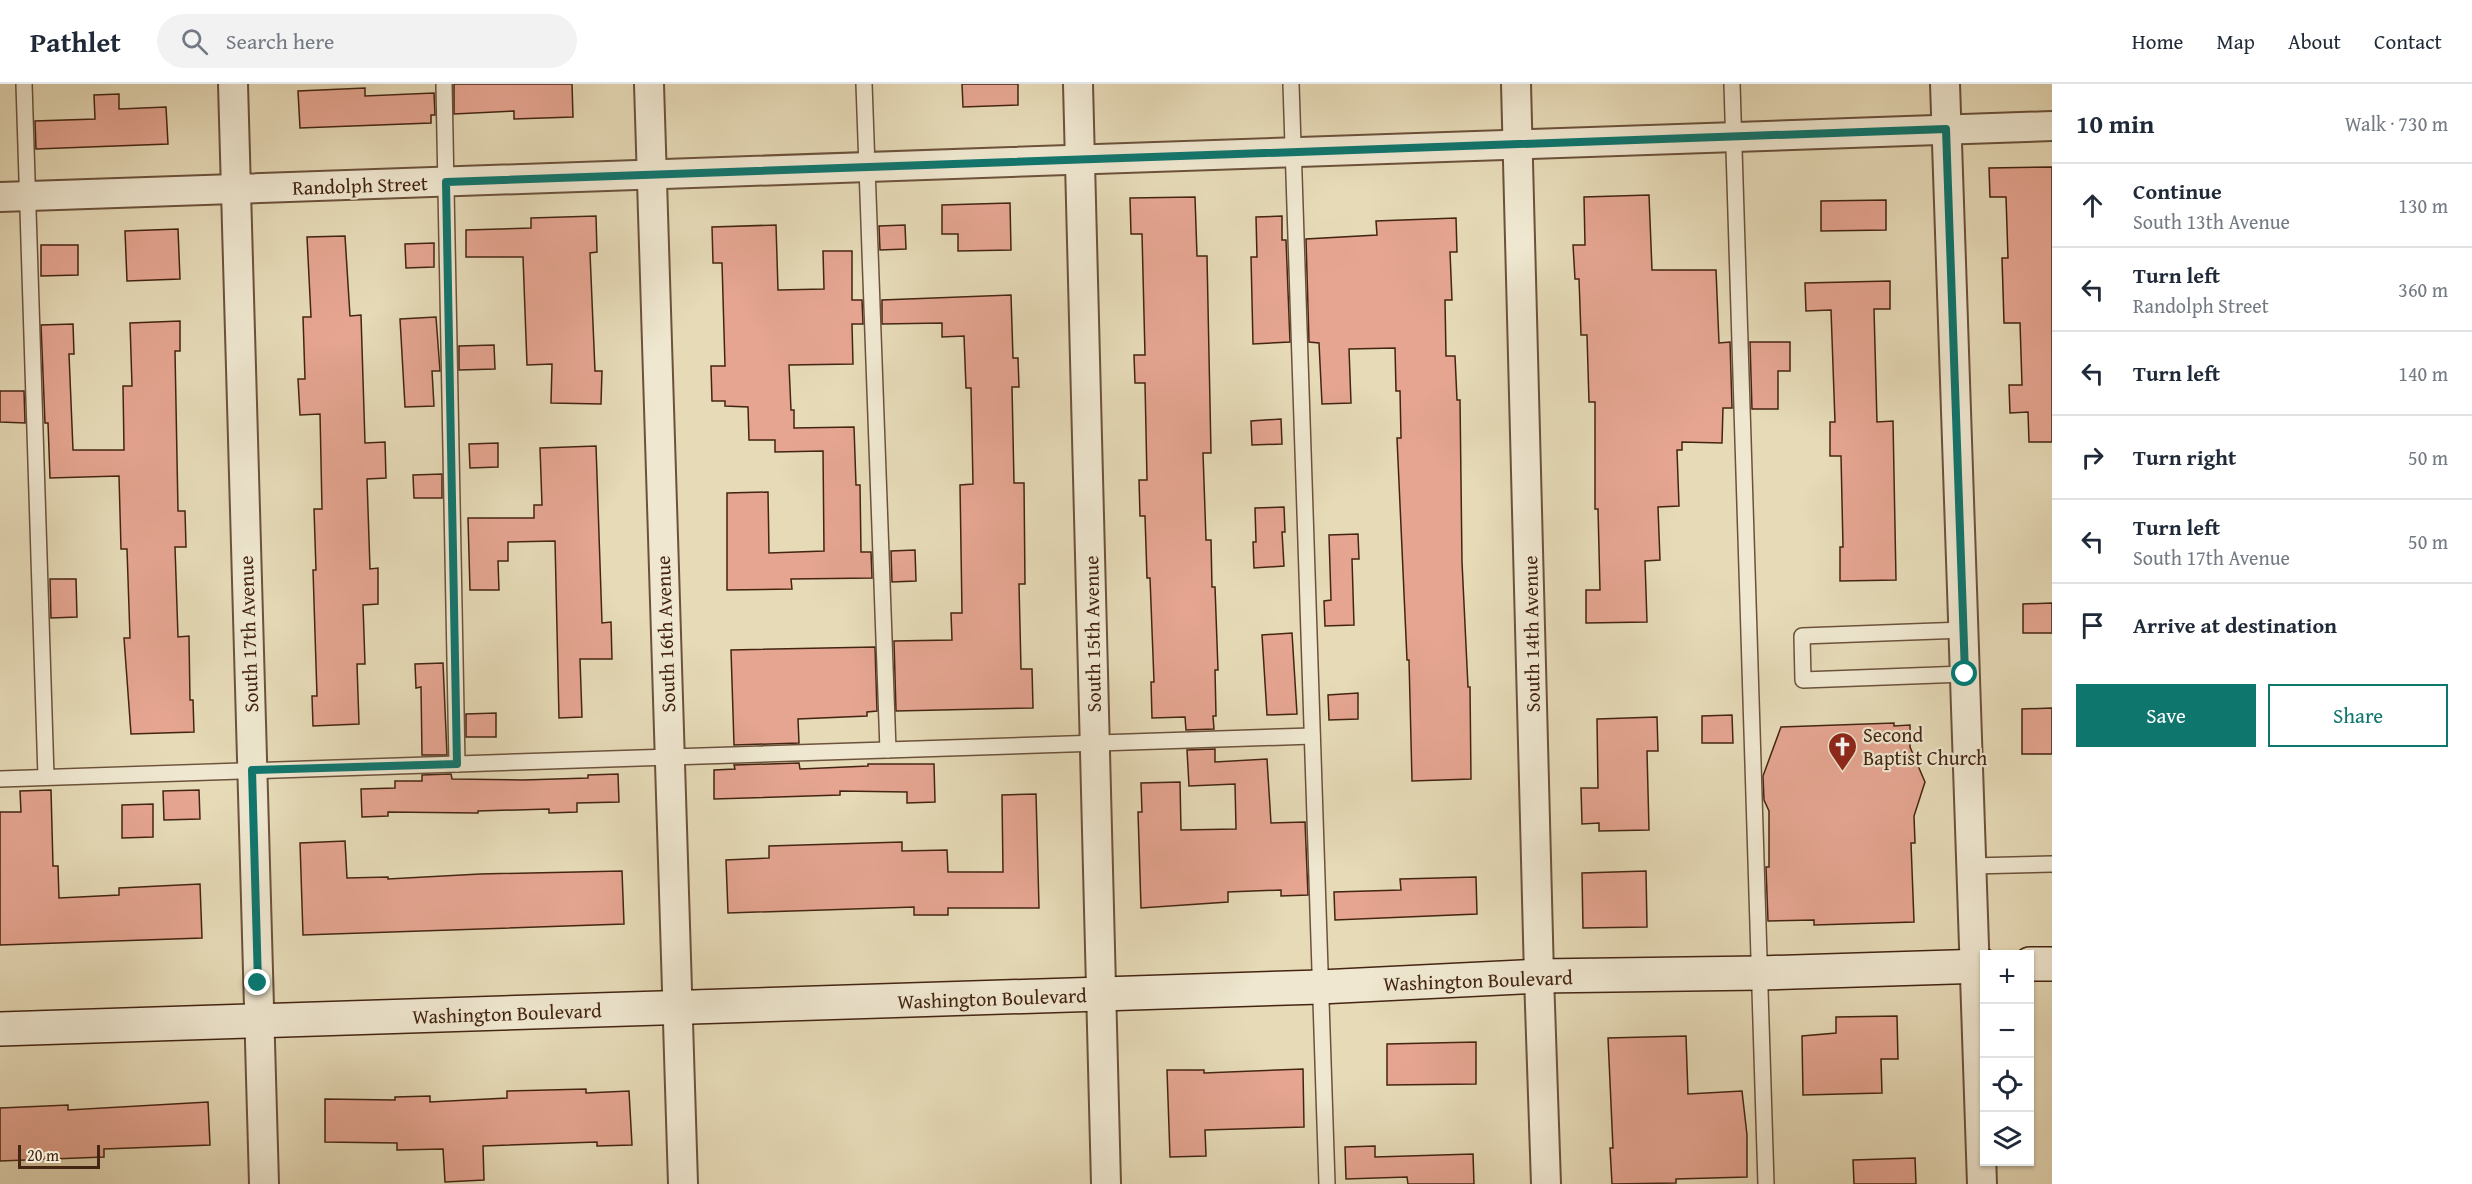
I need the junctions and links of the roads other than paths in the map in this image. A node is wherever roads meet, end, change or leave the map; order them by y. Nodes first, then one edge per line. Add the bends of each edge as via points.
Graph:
1 (24, 84) edge
2 (232, 84) edge
3 (444, 84) edge
4 (649, 84) edge
5 (864, 84) edge
6 (1078, 84) edge
7 (1291, 84) edge
8 (1516, 84) edge
9 (1732, 84) edge
10 (1945, 84) edge
11 (2052, 126) edge
12 (1946, 129) junction
13 (1733, 137) junction
14 (1518, 144) junction
15 (1292, 152) junction
16 (1081, 159) junction
17 (867, 167) junction
18 (651, 175) junction
19 (446, 182) junction
20 (236, 189) junction
21 (14, 197) edge
22 (1964, 630) junction
23 (1965, 674) junction
24 (1312, 736) junction
25 (1094, 743) junction
26 (888, 750) junction
27 (669, 757) junction
28 (457, 764) junction
29 (252, 770) junction
30 (46, 777) junction
31 (0, 779) edge
32 (2052, 864) edge
33 (1971, 866) junction
34 (2034, 964) edge
35 (2052, 964) edge
36 (1980, 966) edge
37 (1760, 973) junction
38 (1539, 976) junction
39 (1320, 987) junction
40 (1100, 994) junction
41 (1980, 1004) edge
42 (677, 1008) junction
43 (259, 1021) junction
44 (0, 1029) edge
45 (264, 1184) edge
46 (683, 1184) edge
47 (1106, 1184) edge
48 (1327, 1184) edge
49 (1546, 1184) edge
50 (1766, 1184) edge
51 (1982, 1184) edge

1 - 21 lane
2 - 20 street, South 17th Avenue
3 - 19 lane
4 - 18 street, South 16th Avenue
5 - 17 lane
6 - 16 street, South 15th Avenue
7 - 15 lane
8 - 14 street, South 14th Avenue
9 - 13 lane
10 - 12 street
11 - 12 street, Randolph Street
12 - 13 street, Randolph Street
12 - 22 street
13 - 14 street, Randolph Street
13 - 37 lane
14 - 15 street, Randolph Street
14 - 38 street, South 14th Avenue
15 - 16 street, Randolph Street
15 - 24 lane
16 - 17 street, Randolph Street
16 - 25 street, South 15th Avenue
17 - 18 street, Randolph Street
17 - 26 lane
18 - 19 street, Randolph Street
18 - 27 street, South 16th Avenue
19 - 20 street, Randolph Street
19 - 28 lane
20 - 21 street, Randolph Street
20 - 29 street, South 17th Avenue
21 - 30 lane
22 - 23 street
22 - 23 lane via 1802,636 1803,680
23 - 33 street
24 - 25 lane
24 - 39 lane
25 - 26 lane
25 - 40 street, South 15th Avenue
26 - 27 lane
27 - 28 lane
27 - 42 street, South 16th Avenue
28 - 29 lane
29 - 30 lane
29 - 43 street, South 17th Avenue
30 - 31 lane
32 - 33 lane
33 - 36 street
34 - 35 street
36 - 37 street, Washington Boulevard
37 - 38 street, Washington Boulevard
37 - 50 lane
38 - 39 street, Washington Boulevard
38 - 49 street, South 14th Avenue
39 - 40 street, Washington Boulevard
39 - 48 lane
40 - 42 street, Washington Boulevard
40 - 47 street, South 15th Avenue
41 - 51 street
42 - 43 street, Washington Boulevard
42 - 46 street, South 16th Avenue
43 - 44 street, Washington Boulevard
43 - 45 street, South 17th Avenue

